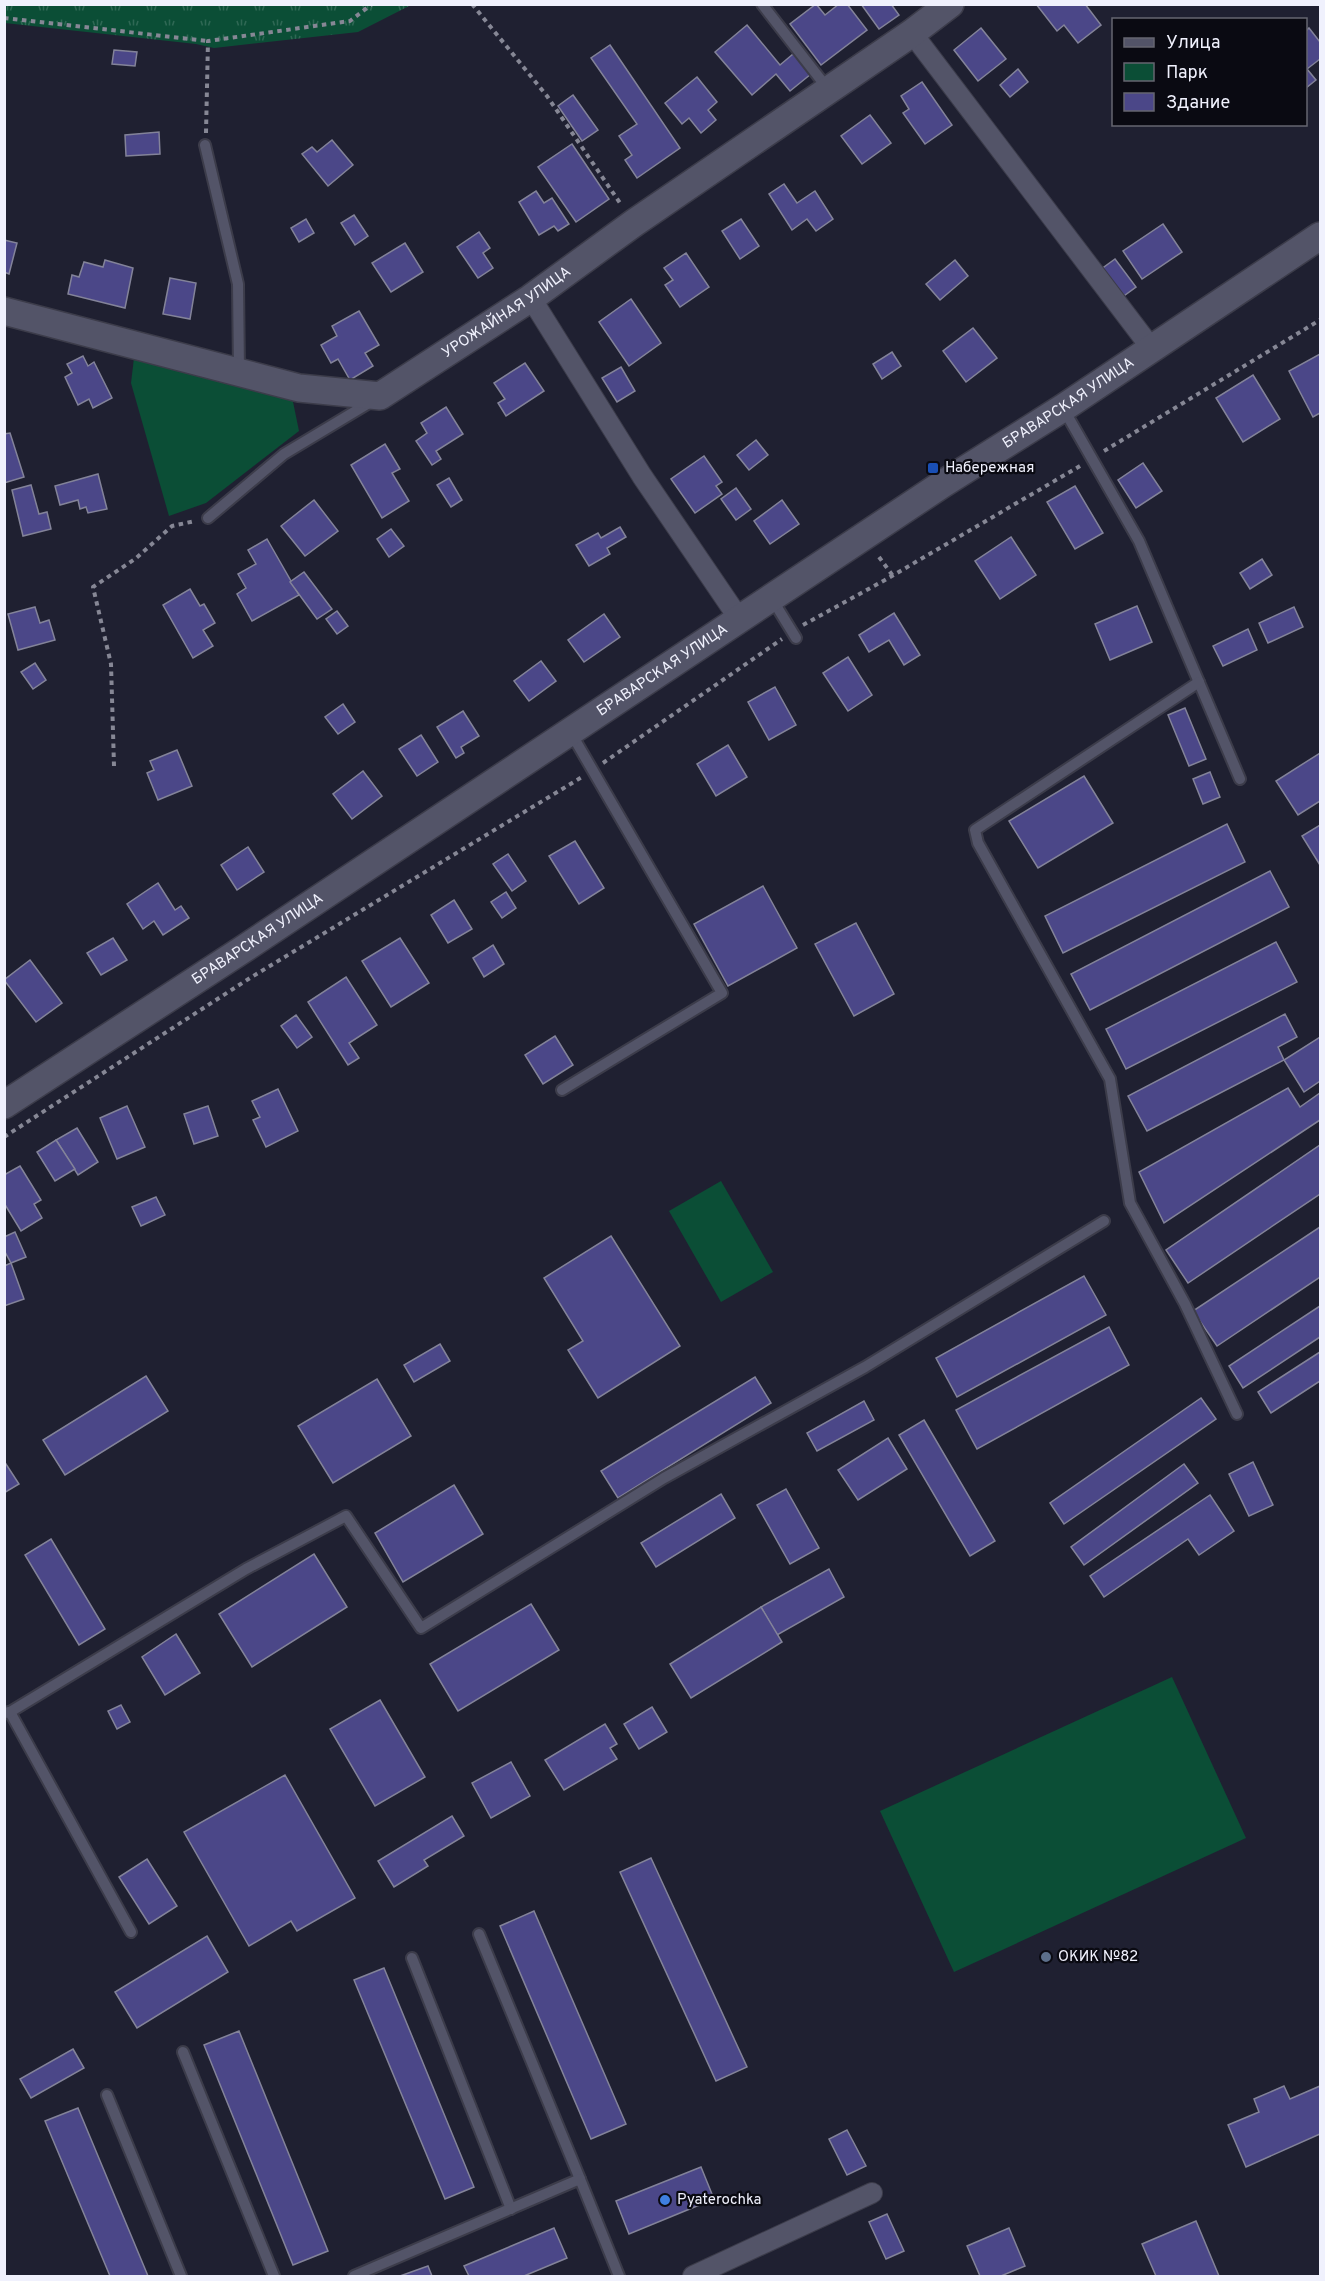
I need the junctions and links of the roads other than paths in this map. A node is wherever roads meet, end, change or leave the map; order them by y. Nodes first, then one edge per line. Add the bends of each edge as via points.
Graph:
1 (762, 4) edge
2 (950, 4) edge
3 (912, 33) junction
4 (829, 90) junction
5 (205, 145) road end
6 (1320, 236) edge
7 (531, 298) junction
8 (4, 311) edge
9 (1152, 349) junction
10 (238, 372) junction
11 (380, 396) junction
12 (1063, 408) junction
13 (208, 518) road end
14 (772, 599) junction
15 (740, 620) junction
16 (794, 635) road end
17 (1199, 682) junction
18 (571, 733) junction
19 (1240, 779) dead end
20 (562, 1090) dead end
21 (4, 1105) edge
22 (1104, 1221) dead end
23 (1238, 1414) dead end
24 (7, 1712) edge
25 (130, 1932) dead end
26 (479, 1934) dead end
27 (412, 1958) dead end
28 (183, 2052) dead end
29 (107, 2095) dead end
30 (580, 2179) junction
31 (872, 2193) dead end
32 (512, 2208) junction
33 (181, 2277) edge
34 (274, 2277) edge
35 (354, 2277) edge
36 (619, 2277) edge
37 (693, 2277) edge

1 - 4 lane
2 - 3 main road, УРОЖАЙНАЯ УЛИЦА
3 - 4 main road, УРОЖАЙНАЯ УЛИЦА
3 - 9 street
4 - 7 main road, УРОЖАЙНАЯ УЛИЦА
5 - 10 lane via 238,284
6 - 9 main road, БРАВАРСКАЯ УЛИЦА
7 - 11 main road, УРОЖАЙНАЯ УЛИЦА
7 - 15 street via 642,476
8 - 10 main road
9 - 12 main road, БРАВАРСКАЯ УЛИЦА
10 - 11 main road via 299,388
11 - 13 lane via 284,454
12 - 14 main road, БРАВАРСКАЯ УЛИЦА
12 - 17 lane via 1139,541
14 - 15 main road, БРАВАРСКАЯ УЛИЦА
14 - 16 lane
15 - 18 main road, БРАВАРСКАЯ УЛИЦА
17 - 19 lane
17 - 23 lane via 975,830 978,843 1110,1079 1130,1203
18 - 20 lane via 722,993
18 - 21 main road, БРАВАРСКАЯ УЛИЦА
22 - 24 lane via 865,1367 664,1478 421,1628 346,1516 246,1569
24 - 25 lane
26 - 30 lane
27 - 32 lane
28 - 34 lane
29 - 33 lane
30 - 32 lane
30 - 36 lane
31 - 37 street
32 - 35 lane

